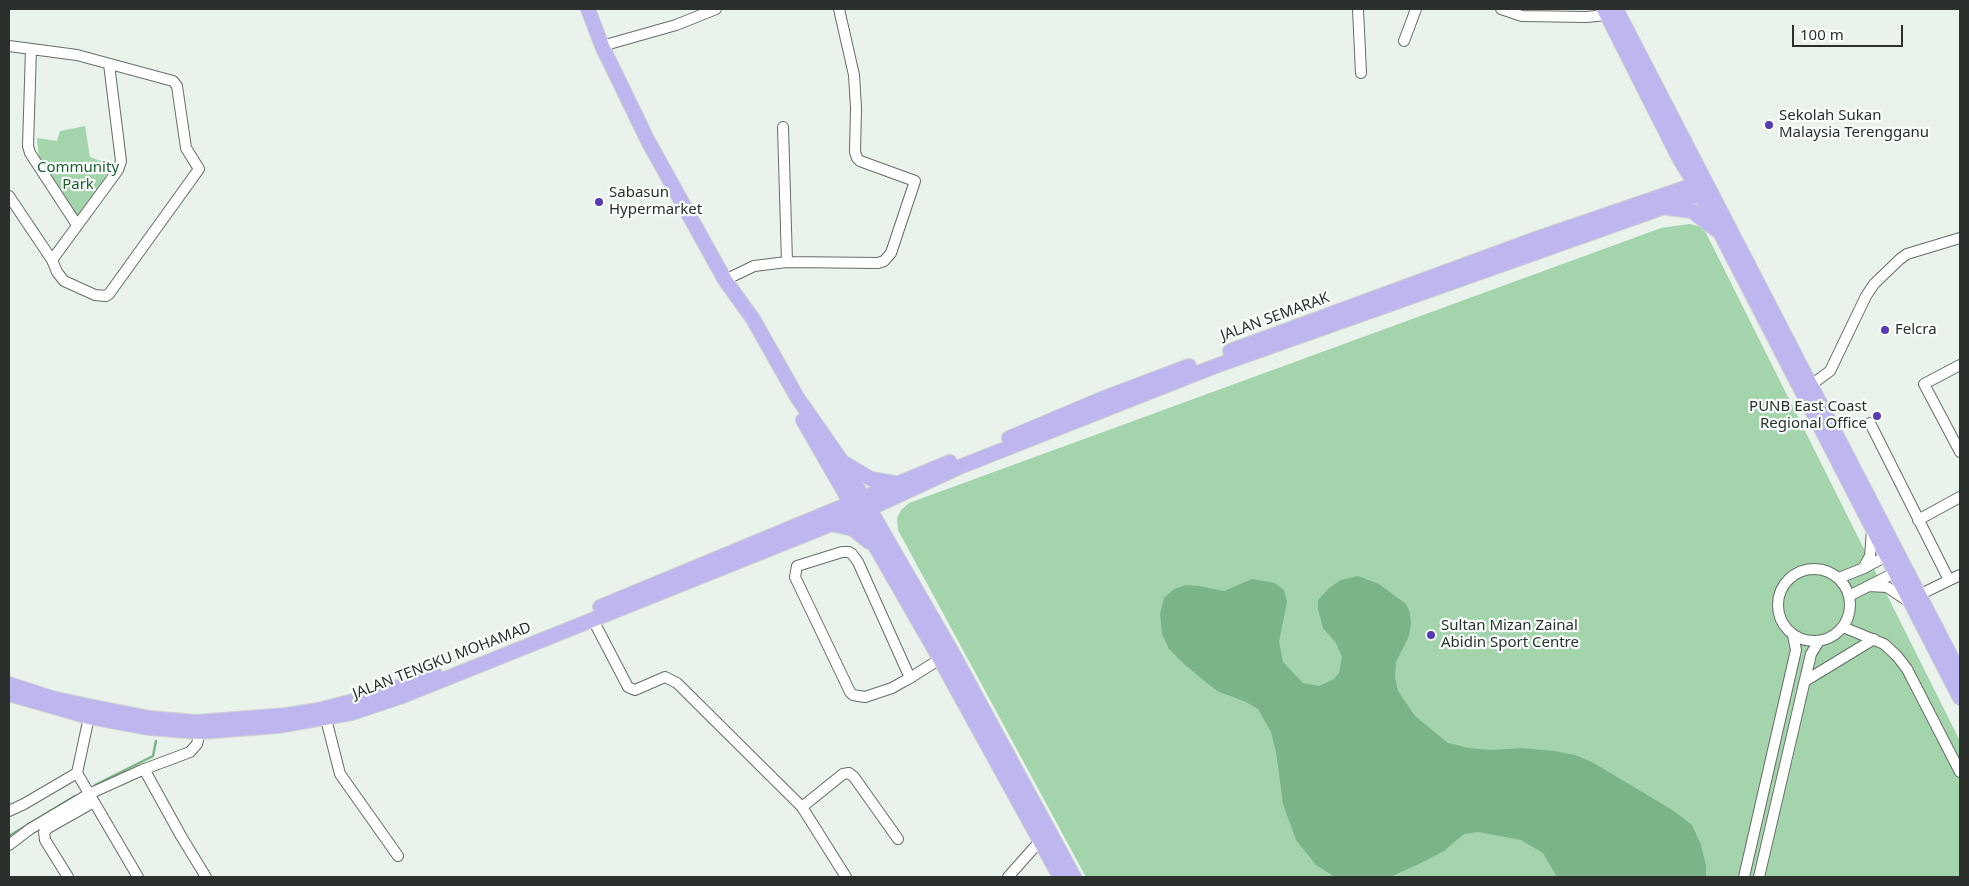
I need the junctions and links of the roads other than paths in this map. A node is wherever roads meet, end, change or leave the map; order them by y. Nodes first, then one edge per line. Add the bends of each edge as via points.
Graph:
1 (588, 9) edge
2 (716, 9) edge
3 (839, 9) edge
4 (1358, 9) edge
5 (1416, 9) edge
6 (1501, 9) edge
7 (1609, 11) edge
8 (1404, 41) dead end
9 (9, 46) edge
10 (602, 46) junction
11 (31, 49) junction
12 (109, 64) junction
13 (1361, 73) dead end
14 (783, 127) dead end
15 (1679, 158) junction
16 (1702, 188) junction
17 (9, 196) edge
18 (1660, 202) junction
19 (77, 225) junction
20 (1720, 233) junction
21 (1960, 238) edge
22 (52, 260) junction
23 (787, 262) junction
24 (727, 283) junction
25 (1960, 366) edge
26 (1811, 386) junction
27 (1870, 423) dead end
28 (1960, 452) edge
29 (843, 462) junction
30 (835, 476) junction
31 (897, 489) junction
32 (1960, 497) edge
33 (859, 506) junction
34 (1918, 520) junction
35 (806, 523) junction
36 (831, 524) junction
37 (1872, 527) junction
38 (882, 532) junction
39 (879, 553) junction
40 (1892, 553) junction
41 (1864, 568) junction
42 (1901, 570) junction
43 (1960, 574) edge
44 (1839, 578) junction
45 (1945, 582) junction
46 (1868, 586) junction
47 (1849, 596) junction
48 (1920, 597) junction
49 (594, 620) junction
50 (1843, 627) junction
51 (1793, 635) junction
52 (1874, 639) junction
53 (1819, 641) junction
54 (946, 655) junction
55 (1960, 674) edge
56 (910, 678) junction
57 (1805, 681) junction
58 (9, 684) edge
59 (9, 694) edge
60 (1960, 698) edge
61 (89, 717) junction
62 (326, 719) junction
63 (155, 724) junction
64 (200, 732) junction
65 (144, 769) junction
66 (1960, 772) edge
67 (77, 773) junction
68 (91, 798) junction
69 (802, 807) junction
70 (9, 811) edge
71 (898, 839) dead end
72 (1040, 841) junction
73 (9, 844) edge
74 (398, 856) dead end
75 (68, 877) edge
76 (138, 877) edge
77 (206, 877) edge
78 (846, 877) edge
79 (1008, 877) edge
80 (1060, 877) edge
81 (1074, 877) edge
82 (1744, 877) edge
83 (1759, 877) edge

1 - 10 main road
2 - 10 street via 676,25
3 - 23 street via 854,75 857,158 915,181 897,238 884,261
4 - 13 street
5 - 8 street
6 - 7 street via 1522,16 1586,17
7 - 15 main road
7 - 16 main road
9 - 11 street
10 - 24 main road via 648,141
11 - 12 street via 77,55
11 - 19 street via 28,146
12 - 19 street via 120,161 118,170
12 - 22 street via 174,81 186,148 199,168 106,296 95,295 64,281
14 - 23 street
15 - 16 main road
15 - 18 main road via 1677,179
16 - 18 main road, JALAN SEMARAK
16 - 20 main road
16 - 26 main road
17 - 22 street
18 - 20 main road via 1692,211
18 - 31 main road, JALAN SEMARAK via 1334,312 1141,384
19 - 22 street
20 - 37 main road
21 - 26 street via 1907,254 1874,284 1830,371
23 - 24 street via 754,266
24 - 29 main road via 753,319 797,397
24 - 30 main road via 747,324
25 - 28 street via 1924,384
26 - 40 main road
27 - 34 street
29 - 31 main road via 860,474
29 - 33 main road
30 - 33 main road
30 - 35 main road via 836,489 831,502
31 - 33 main road, JALAN SEMARAK
31 - 38 main road via 884,514
32 - 34 street
33 - 35 main road, JALAN TENGKU MOHAMAD
33 - 36 main road, JALAN TENGKU MOHAMAD
33 - 38 main road
33 - 39 main road
34 - 45 street
35 - 63 main road, JALAN TENGKU MOHAMAD via 452,667 355,701 286,715
36 - 39 main road via 853,529
36 - 49 main road, JALAN TENGKU MOHAMAD
37 - 40 main road
37 - 41 street via 1870,556
38 - 54 main road
39 - 54 main road
40 - 41 street
40 - 42 main road
41 - 44 street
42 - 46 street
42 - 48 main road
43 - 45 street
44 - 47 street
44 - 51 street via 1816,568 1801,571 1788,579 1778,604 1782,622
45 - 48 street
46 - 47 street
46 - 48 street
47 - 50 street via 1849,612
48 - 55 main road
48 - 60 main road
49 - 62 main road, JALAN TENGKU MOHAMAD via 400,697
49 - 69 street via 631,690 661,678 672,680
50 - 52 street
50 - 53 street
51 - 53 street
51 - 82 street via 1796,650
52 - 57 street
52 - 66 street via 1898,656 1907,669
53 - 57 street via 1811,654
54 - 56 street
54 - 72 main road
54 - 81 main road
56 - 56 street via 852,554 842,552 797,566 796,577 853,695 865,697
57 - 83 street
58 - 63 main road, JALAN TENGKU MOHAMAD
59 - 61 main road, JALAN TENGKU MOHAMAD
61 - 63 main road, JALAN TENGKU MOHAMAD
61 - 67 street
62 - 64 main road, JALAN TENGKU MOHAMAD via 264,728
62 - 74 street via 340,774
63 - 64 main road, JALAN TENGKU MOHAMAD
64 - 65 street via 197,744 190,752
65 - 68 street
65 - 77 street
67 - 68 street
67 - 70 street
68 - 73 street via 30,829
68 - 75 street via 44,832 45,840
68 - 76 street
69 - 71 street via 842,774 849,773
69 - 78 street
72 - 79 street
72 - 80 main road

